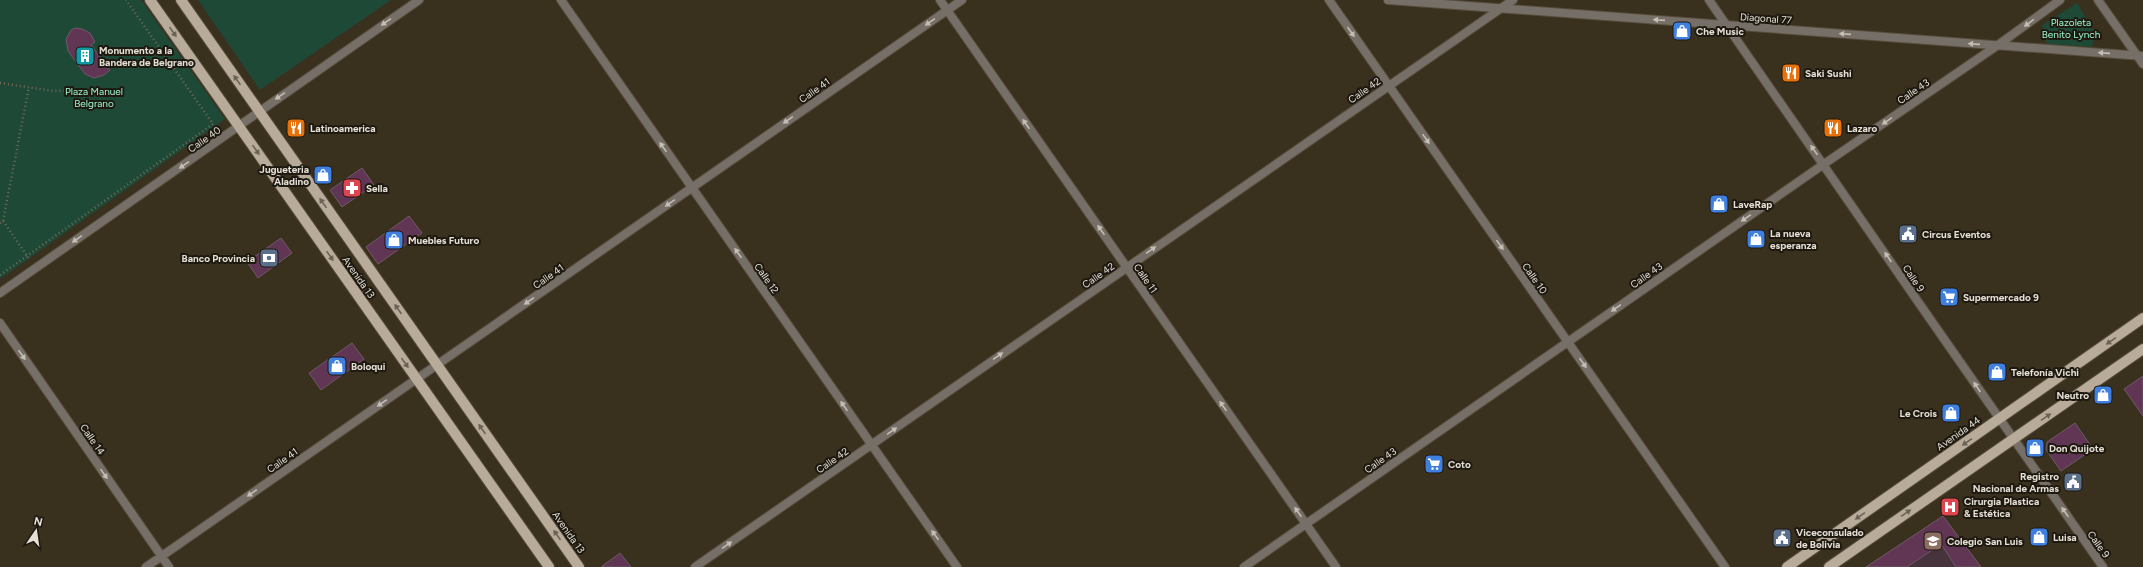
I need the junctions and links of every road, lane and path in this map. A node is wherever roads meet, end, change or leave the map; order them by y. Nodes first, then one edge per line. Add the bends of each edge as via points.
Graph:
1 (126, 0) edge
2 (150, 0) edge
3 (181, 0) edge
4 (418, 0) edge
5 (561, 0) edge
6 (940, 0) edge
7 (962, 0) edge
8 (1329, 0) edge
9 (1388, 0) edge
10 (1513, 0) edge
11 (1709, 0) edge
12 (2060, 0) edge
13 (2098, 0) edge
14 (1502, 8) junction
15 (947, 10) junction
16 (1726, 25) junction
17 (1998, 46) junction
18 (2140, 56) edge
19 (2143, 64) edge
20 (0, 83) edge
21 (1389, 85) junction
22 (29, 87) junction
23 (78, 90) dead end
24 (260, 112) junction
25 (239, 126) junction
26 (1824, 164) junction
27 (692, 188) junction
28 (3, 221) junction
29 (0, 223) edge
30 (26, 256) junction
31 (1127, 267) junction
32 (35, 268) junction
33 (0, 275) edge
34 (0, 293) edge
35 (2143, 318) edge
36 (0, 323) edge
37 (1568, 342) junction
38 (2143, 349) edge
39 (437, 364) junction
40 (416, 378) junction
41 (1999, 419) junction
42 (2014, 439) junction
43 (872, 444) junction
44 (1306, 524) junction
45 (161, 556) junction
46 (146, 567) edge
47 (169, 567) edge
48 (549, 567) edge
49 (579, 567) edge
50 (695, 567) edge
51 (957, 567) edge
52 (1244, 567) edge
53 (1336, 567) edge
54 (1725, 567) edge
55 (1788, 567) edge
56 (1829, 567) edge
57 (2103, 567) edge

1 - 30 path via 213,124
2 -> 25 main road, Avenida 13
24 -> 3 main road, Avenida 13
4 -> 24 street, Calle 40
27 -> 5 street, Calle 12
6 - 15 street, Calle 11
7 - 15 street, Calle 41
8 -> 21 street, Calle 10
9 - 14 street, Diagonal 77
10 - 14 street, Calle 42
11 - 16 street, Calle 9
12 -> 17 street, Calle 43
13 - 18 street
16 -> 14 street, Diagonal 77
14 - 21 street, Calle 42
15 -> 27 street, Calle 41
31 -> 15 street, Calle 11
17 -> 16 street, Diagonal 77
26 -> 16 street, Calle 9
18 -> 17 street, Diagonal 77
17 -> 26 street, Calle 43
18 - 19 street
20 - 22 path
31 -> 21 street, Calle 42
21 -> 37 street, Calle 10
22 - 23 path via 54,91
22 - 28 path
24 - 25 street, Calle 40
39 -> 24 main road, Avenida 13
25 -> 32 street, Calle 40
25 -> 40 main road, Avenida 13
26 -> 37 street, Calle 43
41 -> 26 street, Calle 9
27 -> 39 street, Calle 41
43 -> 27 street, Calle 12
28 - 29 path
28 - 30 path
30 - 32 path
30 - 33 path
43 -> 31 street, Calle 42
44 -> 31 street, Calle 11
32 - 34 street, Calle 40
35 -> 41 main road, Avenida 44
36 -> 45 street, Calle 14
37 - 44 street, Calle 43
37 -> 54 street, Calle 10
42 -> 38 main road
39 - 40 street, Calle 41
49 -> 39 main road, Avenida 13
40 -> 45 street, Calle 41
40 - 48 main road, Avenida 13
41 - 42 street, Calle 9
41 -> 55 main road, Avenida 44
56 -> 42 main road
57 -> 42 street, Calle 9
50 -> 43 street, Calle 42
51 -> 43 street, Calle 12
44 - 52 street, Calle 43
44 - 53 street, Calle 11
45 - 46 street, Calle 41
45 - 47 street, Calle 14

